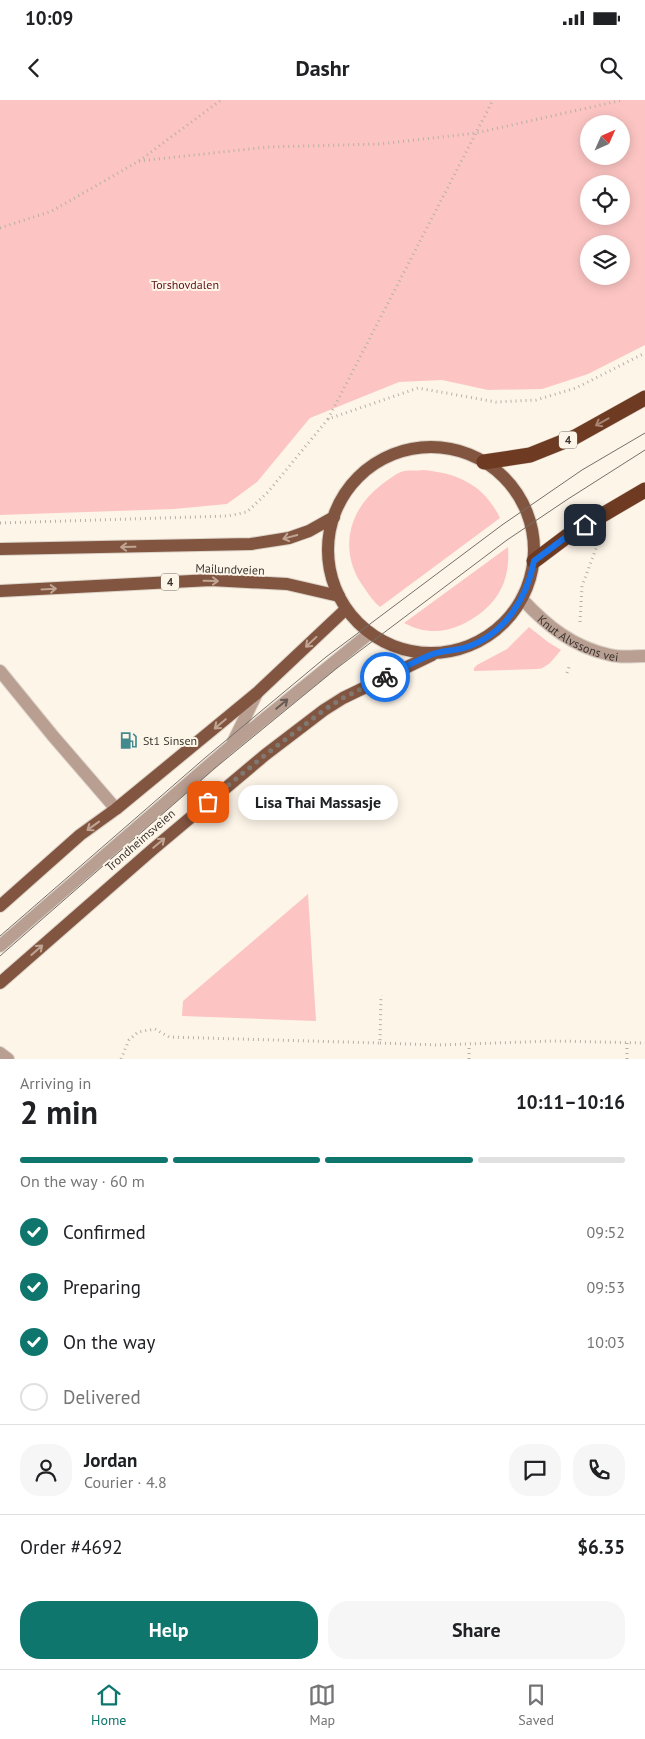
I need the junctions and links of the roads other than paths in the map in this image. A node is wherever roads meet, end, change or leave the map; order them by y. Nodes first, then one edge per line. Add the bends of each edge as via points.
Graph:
1 (645, 398) edge
2 (484, 462) junction
3 (645, 490) edge
4 (334, 517) junction
5 (0, 549) edge
6 (534, 561) junction
7 (0, 591) edge
8 (339, 596) junction
9 (522, 599) junction
10 (346, 608) junction
11 (370, 633) junction
12 (434, 654) junction
13 (645, 656) edge
14 (0, 671) edge
15 (257, 693) junction
16 (231, 746) junction
17 (116, 809) junction
18 (0, 906) edge
19 (0, 946) edge
20 (0, 982) edge
21 (0, 1053) edge
22 (8, 1059) edge

1 -> 2 highway, 4 via 575,437 548,448 530,455
2 - 4 main road via 468,454 432,447 396,453 379,461 351,485
2 - 6 main road via 502,475 521,500 531,524
3 - 6 highway via 570,534
4 -> 5 main road, Mailundveien via 295,536 251,544
4 - 8 main road via 328,557
6 - 9 main road
7 -> 8 main road, Mailundveien / 4 via 211,580 287,584
8 - 10 main road
9 - 12 main road via 500,628 486,638 469,646
9 - 13 street, Knut Alvssons vei via 554,631 577,644 610,655
10 - 11 main road
10 -> 15 main road
11 - 12 main road via 389,645 416,653
16 -> 11 street
20 -> 12 main road, Trondheimsveien via 265,755 324,710
14 - 17 street
15 - 16 street
15 -> 17 main road
16 - 19 street
17 -> 18 main road
21 - 22 street

